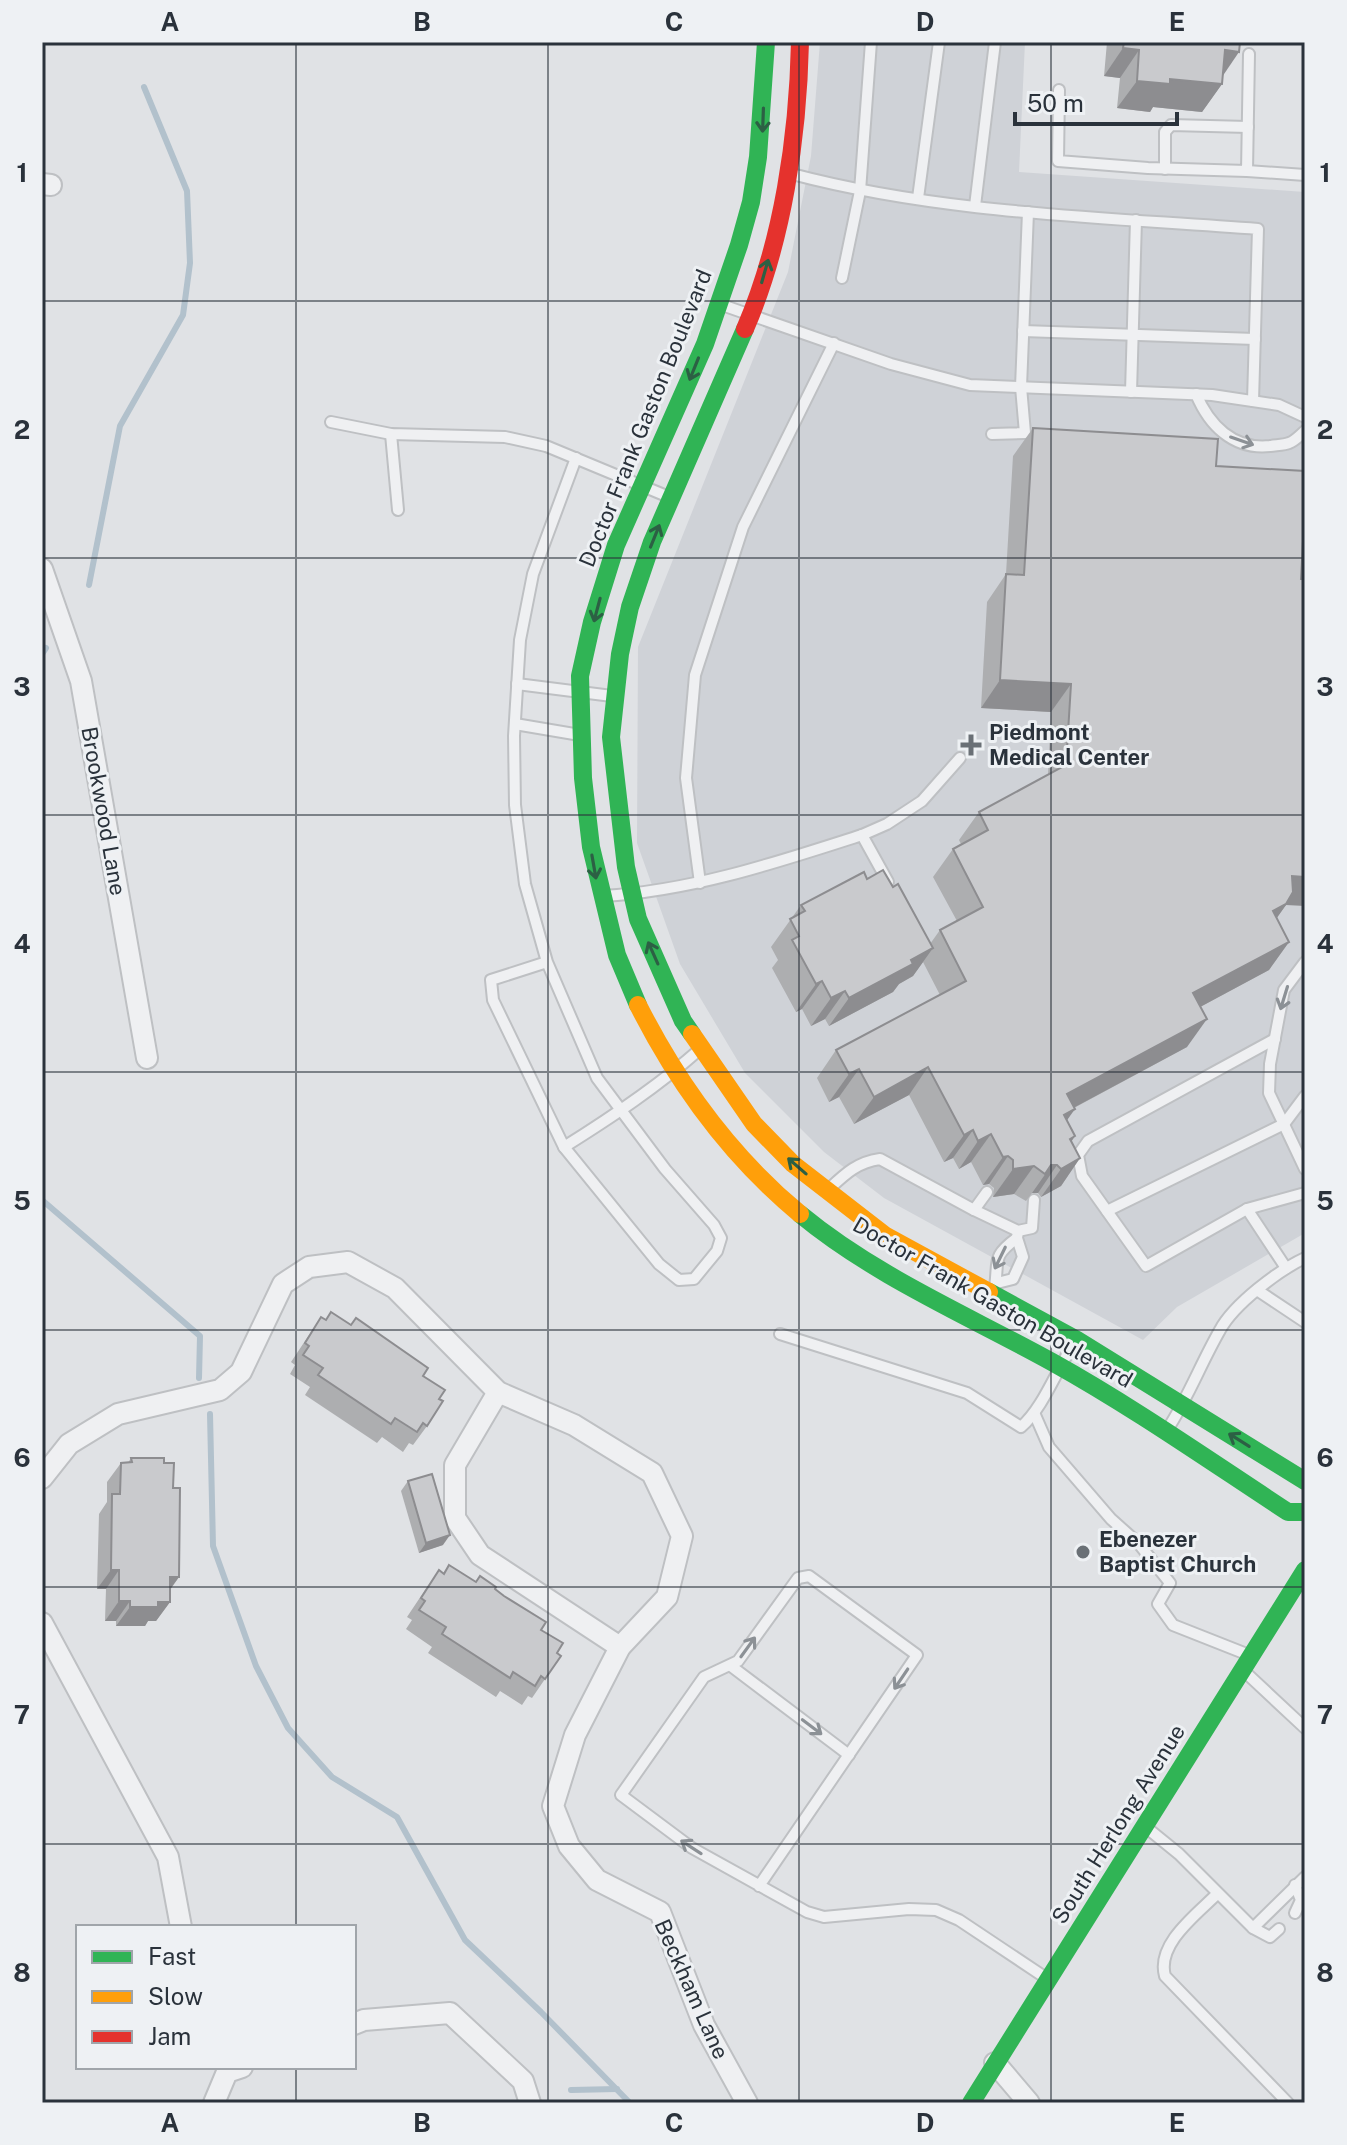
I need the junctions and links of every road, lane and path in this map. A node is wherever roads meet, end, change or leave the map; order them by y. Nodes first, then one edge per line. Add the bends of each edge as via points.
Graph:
1 (766, 42) edge
2 (800, 42) edge
3 (871, 42) edge
4 (939, 42) edge
5 (995, 42) edge
6 (1249, 54) dead end
7 (1059, 90) dead end
8 (1248, 127) junction
9 (1165, 169) junction
10 (1247, 171) junction
11 (788, 173) junction
12 (1305, 175) edge
13 (860, 191) junction
14 (918, 198) junction
15 (975, 206) junction
16 (1028, 212) junction
17 (1136, 220) junction
18 (842, 278) dead end
19 (720, 304) junction
20 (751, 315) junction
21 (1023, 331) junction
22 (1132, 334) junction
23 (1255, 339) junction
24 (834, 343) junction
25 (1021, 387) junction
26 (1131, 392) junction
27 (1196, 394) junction
28 (1253, 401) junction
29 (1305, 417) edge
30 (331, 422) dead end
31 (1305, 431) edge
32 (391, 434) junction
33 (992, 434) dead end
34 (576, 458) junction
35 (639, 487) junction
36 (671, 498) junction
37 (398, 510) dead end
38 (42, 569) edge
39 (517, 684) junction
40 (580, 693) junction
41 (614, 696) junction
42 (515, 724) junction
43 (581, 735) junction
44 (611, 737) junction
45 (960, 758) dead end
46 (862, 835) junction
47 (700, 883) junction
48 (633, 894) junction
49 (601, 896) junction
50 (896, 897) edge
51 (547, 962) junction
52 (1305, 962) edge
53 (1275, 1039) junction
54 (700, 1049) junction
55 (147, 1058) dead end
56 (674, 1073) junction
57 (1305, 1096) edge
58 (620, 1112) junction
59 (1284, 1124) junction
60 (564, 1147) junction
61 (1305, 1169) edge
62 (826, 1191) junction
63 (987, 1192) dead end
64 (1305, 1193) edge
65 (1034, 1200) dead end
66 (1247, 1209) junction
67 (974, 1210) junction
68 (1107, 1211) junction
69 (1017, 1234) junction
70 (1305, 1258) edge
71 (1286, 1268) junction
72 (994, 1289) junction
73 (1257, 1290) junction
74 (1305, 1322) edge
75 (780, 1334) dead end
76 (1077, 1340) junction
77 (1059, 1366) junction
78 (498, 1392) junction
79 (1183, 1405) junction
80 (1035, 1415) junction
81 (1165, 1433) junction
82 (42, 1478) edge
83 (1305, 1481) edge
84 (1305, 1512) edge
85 (1305, 1570) edge
86 (42, 1623) edge
87 (620, 1647) junction
88 (1247, 1663) junction
89 (731, 1666) junction
90 (1305, 1728) edge
91 (849, 1755) junction
92 (1145, 1826) junction
93 (1305, 1877) edge
94 (1295, 1885) junction
95 (759, 1886) junction
96 (1217, 1894) junction
97 (1295, 1913) dead end
98 (181, 1925) edge
99 (1253, 1928) junction
100 (1279, 1929) dead end
101 (1048, 1979) junction
102 (356, 2023) edge
103 (995, 2063) junction
104 (231, 2069) edge
105 (214, 2103) edge
106 (530, 2103) edge
107 (747, 2103) edge
108 (971, 2103) edge
109 (1029, 2103) edge
110 (1288, 2103) edge

1 -> 19 street, Doctor Frank Gaston Boulevard via 764,126 756,178
2 - 11 street, Doctor Frank Gaston Boulevard
3 - 13 lane
4 - 14 lane
5 - 15 lane
6 - 8 lane
7 - 9 lane via 1058,161
8 - 9 lane via 1171,125 1165,132
8 - 10 lane
9 - 10 lane
10 - 12 lane
11 - 13 lane
20 -> 11 street, Doctor Frank Gaston Boulevard
13 - 14 lane
13 - 18 lane
14 - 15 lane
15 - 16 lane
16 - 17 lane
16 - 21 lane
17 - 22 lane
17 - 23 lane via 1258,229
19 - 20 lane
19 -> 35 street, Doctor Frank Gaston Boulevard
20 - 24 lane
20 - 36 street, Doctor Frank Gaston Boulevard
21 - 22 lane
21 - 25 lane
22 - 23 lane
22 - 26 lane
23 - 28 lane
24 - 25 lane via 970,385
24 - 47 lane via 743,527 695,675 686,778
25 - 26 lane
25 - 33 lane via 1025,433
26 - 27 lane
27 - 28 lane
27 -> 31 lane via 1205,416 1238,442 1261,447 1289,443
28 - 29 lane
30 - 32 lane
32 - 34 lane via 505,437
32 - 37 lane
34 - 35 lane
34 - 39 lane via 533,574
35 - 36 lane
35 -> 40 street, Doctor Frank Gaston Boulevard via 608,568
41 -> 36 street, Doctor Frank Gaston Boulevard via 630,607
38 - 55 street, Brookwood Lane via 81,681
39 - 40 lane
39 - 42 lane
40 - 41 lane
40 - 43 street, Doctor Frank Gaston Boulevard
41 - 44 street, Doctor Frank Gaston Boulevard
42 - 43 lane
42 - 51 lane via 515,805 525,884
43 - 44 lane
43 -> 49 street, Doctor Frank Gaston Boulevard via 589,833
44 - 48 street, Doctor Frank Gaston Boulevard
45 - 46 lane via 922,801
46 - 47 lane
46 - 50 lane
47 - 48 lane
48 - 49 lane
54 -> 48 street, Doctor Frank Gaston Boulevard via 638,919
49 - 56 street, Doctor Frank Gaston Boulevard via 619,964
51 - 58 lane via 597,1078
51 - 60 lane via 491,980 490,991
52 -> 53 lane via 1284,990
53 - 59 lane via 1269,1093
53 - 68 lane via 1088,1141 1078,1155 1082,1176
54 - 56 lane
62 -> 54 street, Doctor Frank Gaston Boulevard via 754,1124
56 - 58 lane
56 - 77 street, Doctor Frank Gaston Boulevard via 711,1125 777,1196 893,1276
57 - 59 lane
58 - 60 lane
58 - 60 lane via 721,1238 694,1279 679,1280 659,1264
59 - 61 lane
59 - 68 lane
62 - 67 lane via 851,1168 880,1159
62 - 72 street, Doctor Frank Gaston Boulevard via 886,1236
63 - 67 lane
64 - 66 lane
65 - 69 lane via 1032,1228
66 - 68 lane via 1146,1266
66 - 71 lane
67 - 69 lane
69 -> 72 lane via 1002,1248
69 - 72 lane via 1023,1257 1013,1279
70 - 71 lane
71 - 73 lane
72 - 76 street, Doctor Frank Gaston Boulevard
73 - 74 lane
73 - 79 lane via 1221,1326
75 - 80 lane via 967,1393 1021,1427
76 - 77 lane
76 - 79 street, Doctor Frank Gaston Boulevard
77 - 80 lane
77 - 81 street, Doctor Frank Gaston Boulevard
78 - 82 street, Beckham Lane via 395,1288 348,1262 309,1267 283,1284 241,1372 220,1390 118,1414 69,1444
78 - 87 street via 455,1465 455,1518 480,1555
78 - 87 street, Beckham Lane via 574,1425 652,1473 682,1536 667,1597
79 - 81 lane
83 -> 79 street, Doctor Frank Gaston Boulevard
80 - 88 lane via 1049,1447 1170,1583 1158,1604 1173,1625
81 - 84 street, Doctor Frank Gaston Boulevard via 1288,1512
85 - 88 street, South Herlong Avenue
86 - 98 street via 168,1857
87 - 107 street, Beckham Lane via 575,1735 553,1806 569,1846 597,1880 660,1912 704,2025
88 - 90 lane
88 - 92 street, South Herlong Avenue
89 -> 91 lane
89 -> 91 lane via 804,1576 917,1655
95 -> 89 lane via 692,1848 621,1795 704,1677
91 - 95 lane
92 - 96 lane
92 - 101 street, South Herlong Avenue
93 - 94 lane
94 - 97 lane via 1301,1900
94 - 99 lane
95 - 101 lane via 824,1917 936,1910
96 - 99 lane
96 - 110 lane via 1165,1953 1165,1976
99 - 100 lane via 1270,1937
101 - 103 street, South Herlong Avenue
102 - 106 street via 450,2013 523,2081
103 - 108 street, South Herlong Avenue
103 - 109 street
104 - 105 street

